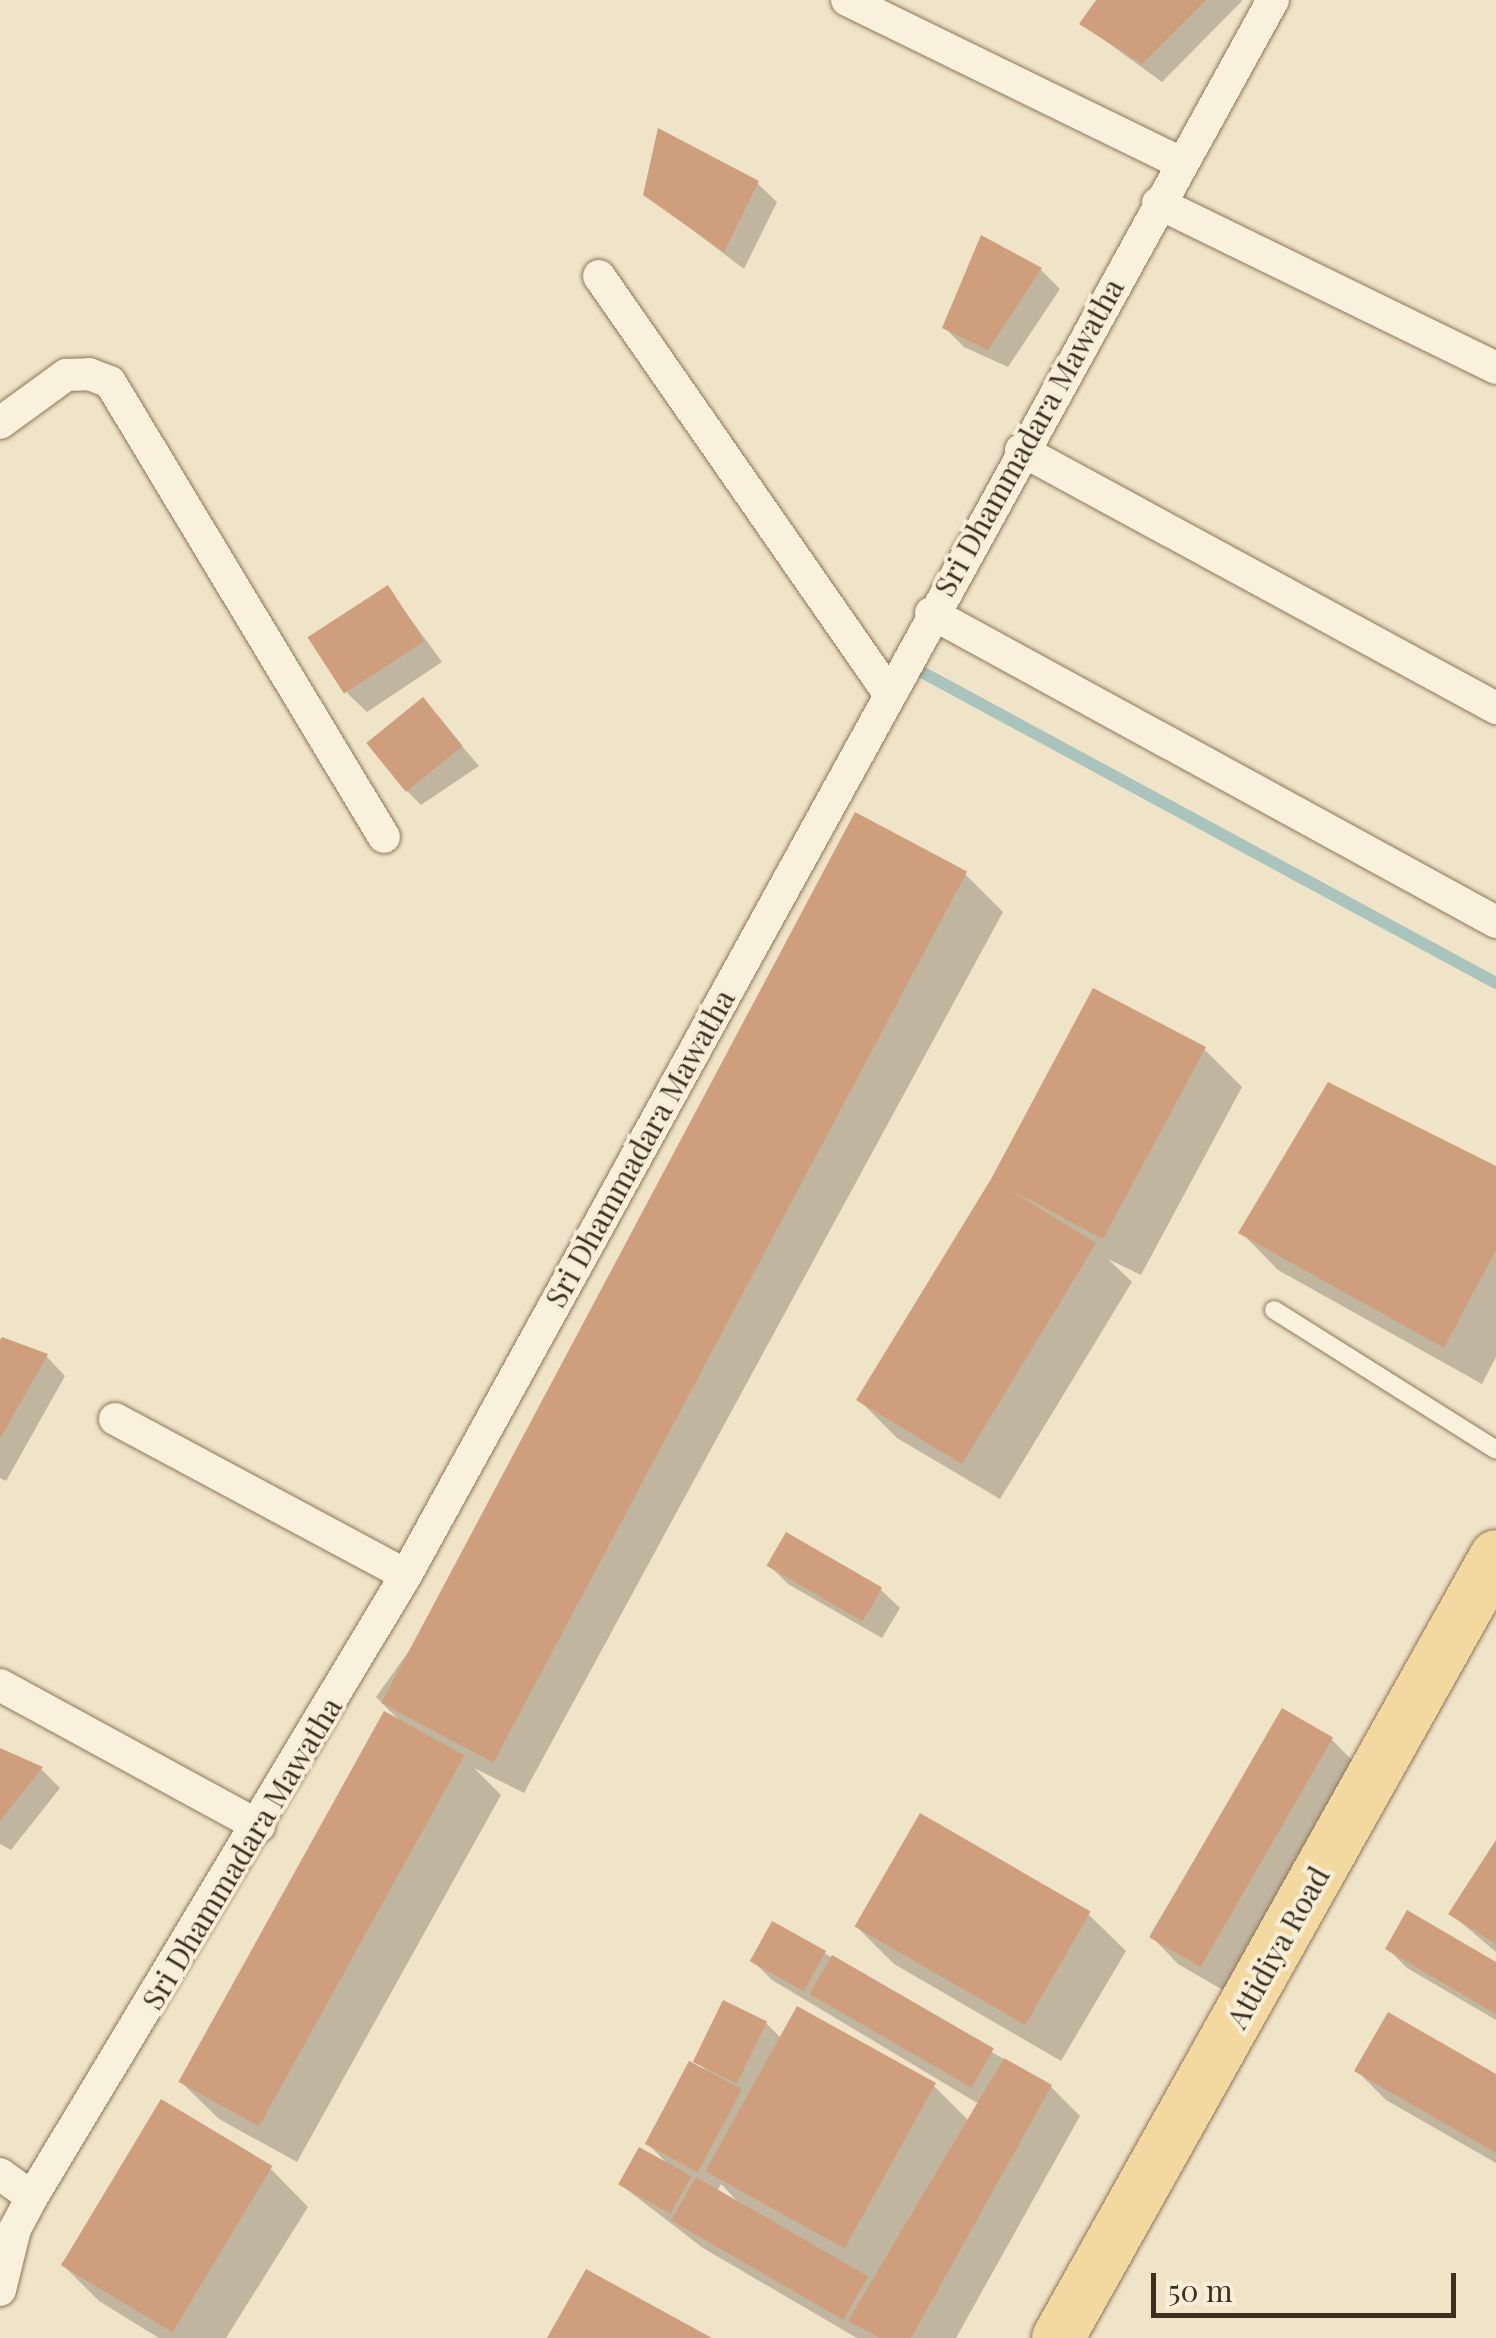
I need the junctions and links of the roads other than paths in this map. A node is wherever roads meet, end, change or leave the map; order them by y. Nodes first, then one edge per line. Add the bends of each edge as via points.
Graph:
1 (847, 0) edge
2 (1273, 0) edge
3 (1181, 162) junction
4 (1158, 203) junction
5 (599, 276) dead end
6 (1496, 368) edge
7 (0, 423) edge
8 (1021, 450) junction
9 (930, 613) junction
10 (888, 692) junction
11 (1496, 708) edge
12 (384, 837) dead end
13 (1496, 922) edge
14 (1274, 1310) dead end
15 (116, 1419) dead end
16 (1496, 1450) edge
17 (1495, 1560) edge
18 (406, 1575) junction
19 (0, 1685) edge
20 (259, 1826) junction
21 (0, 2174) edge
22 (32, 2196) junction
23 (0, 2290) edge
24 (1058, 2338) edge

1 - 3 street
2 - 3 street, Sri Dhammadara Mawatha
3 - 4 street, Sri Dhammadara Mawatha
4 - 6 street
4 - 8 street, Sri Dhammadara Mawatha
5 - 10 street
7 - 12 street via 66,375 110,382
8 - 9 street, Sri Dhammadara Mawatha
8 - 11 street
9 - 10 street, Sri Dhammadara Mawatha
9 - 13 street
10 - 18 street, Sri Dhammadara Mawatha
14 - 16 lane
15 - 18 street
17 - 24 main road, Attidiya Road
18 - 20 street, Sri Dhammadara Mawatha
19 - 20 street
20 - 22 street, Sri Dhammadara Mawatha
21 - 22 street
22 - 23 street, Sri Dhammadara Mawatha via 15,2229

